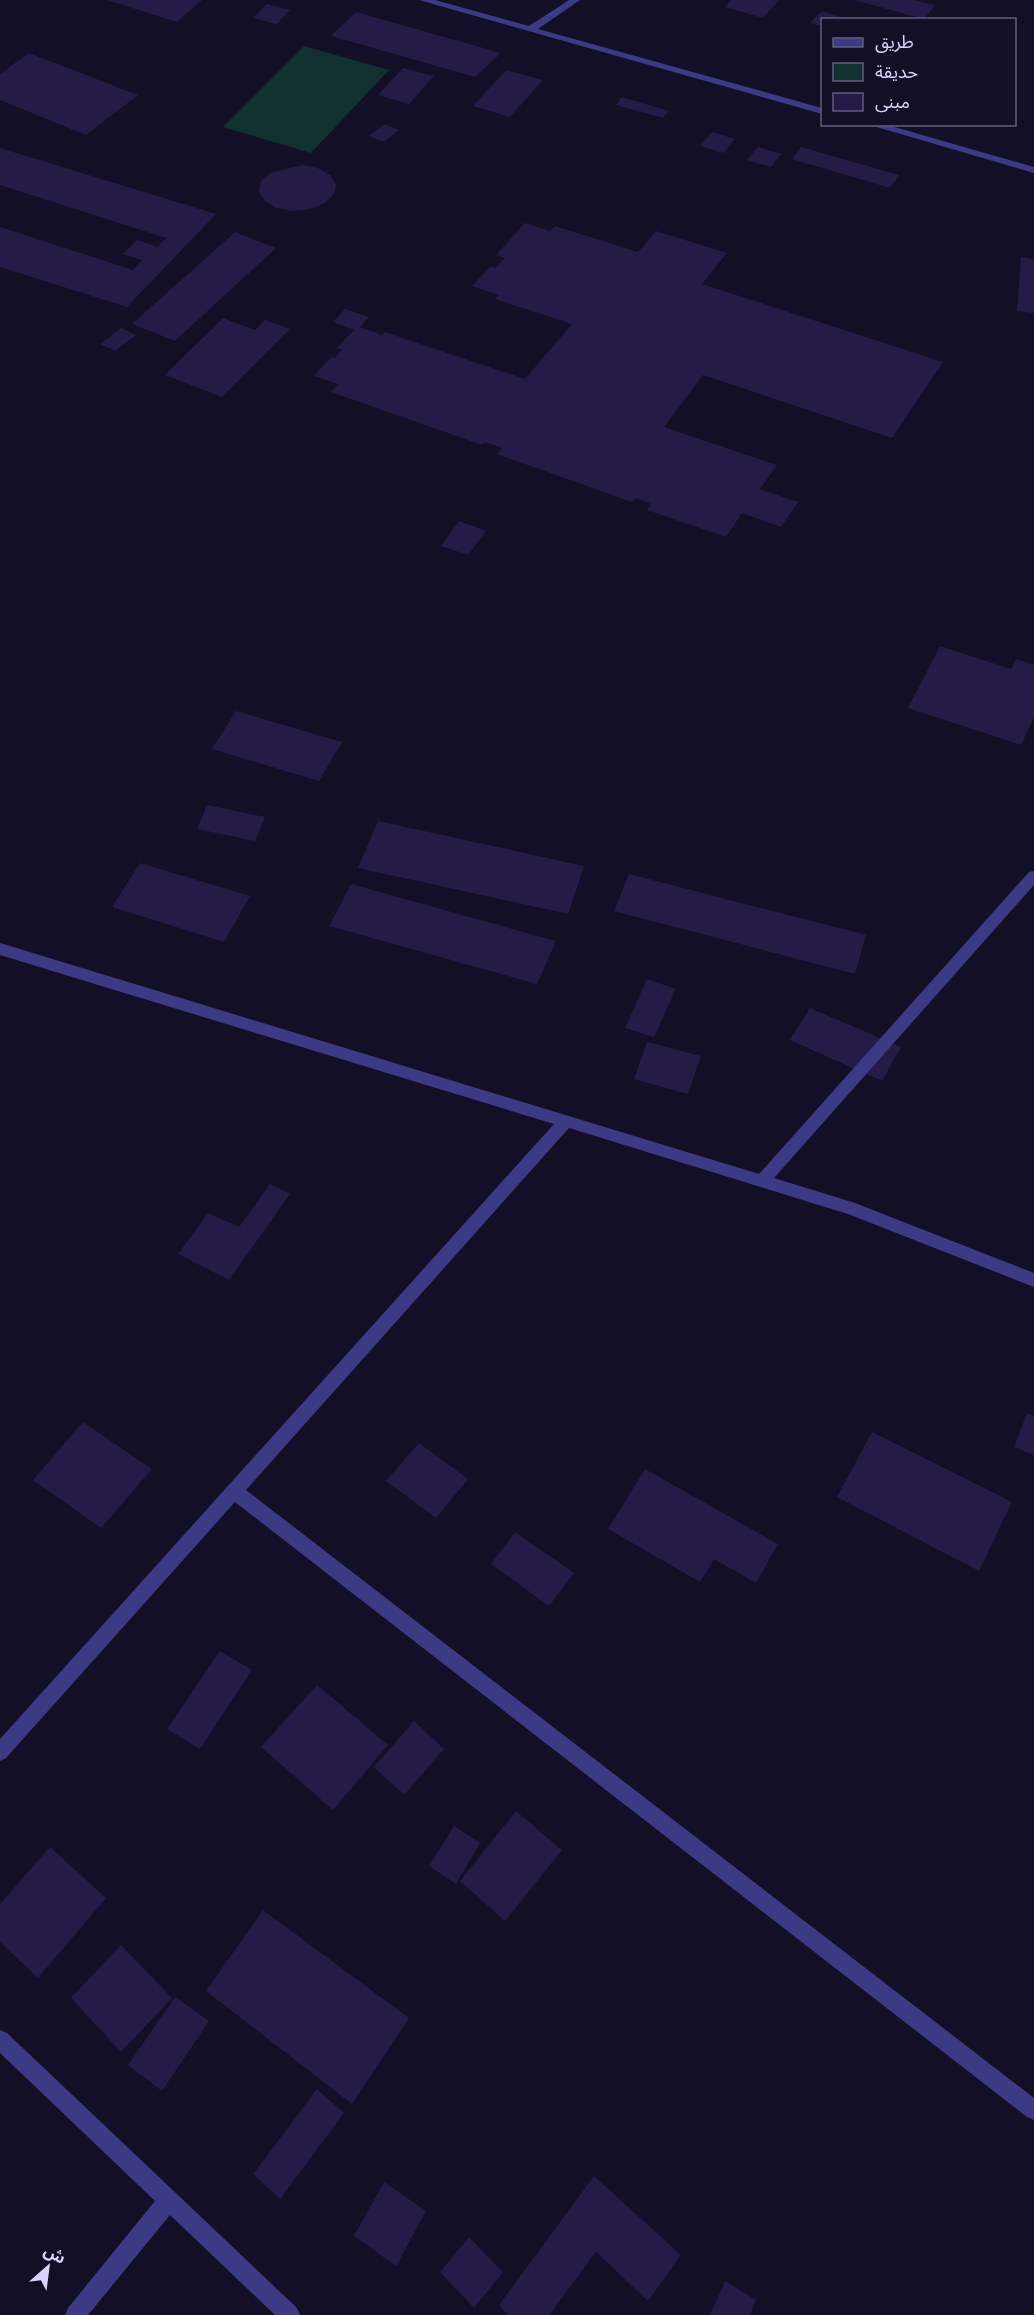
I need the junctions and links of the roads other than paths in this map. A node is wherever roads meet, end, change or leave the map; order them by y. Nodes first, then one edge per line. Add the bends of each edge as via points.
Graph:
1 (423, 0) edge
2 (574, 0) edge
3 (530, 30) junction
4 (821, 111) edge
5 (878, 126) edge
6 (1034, 170) edge
7 (1034, 876) edge
8 (0, 949) edge
9 (566, 1121) junction
10 (762, 1181) junction
11 (1034, 1280) edge
12 (234, 1491) junction
13 (0, 1752) edge
14 (0, 2040) edge
15 (1034, 2110) edge
16 (169, 2200) junction
17 (75, 2315) edge
18 (290, 2315) edge

1 - 3 street
2 - 3 street
3 - 4 street
5 - 6 street
7 - 10 street
8 - 9 street
9 - 10 street
9 - 12 street
10 - 11 street via 850,1208
12 - 13 street
12 - 15 street
14 - 16 street
16 - 17 street
16 - 18 street

